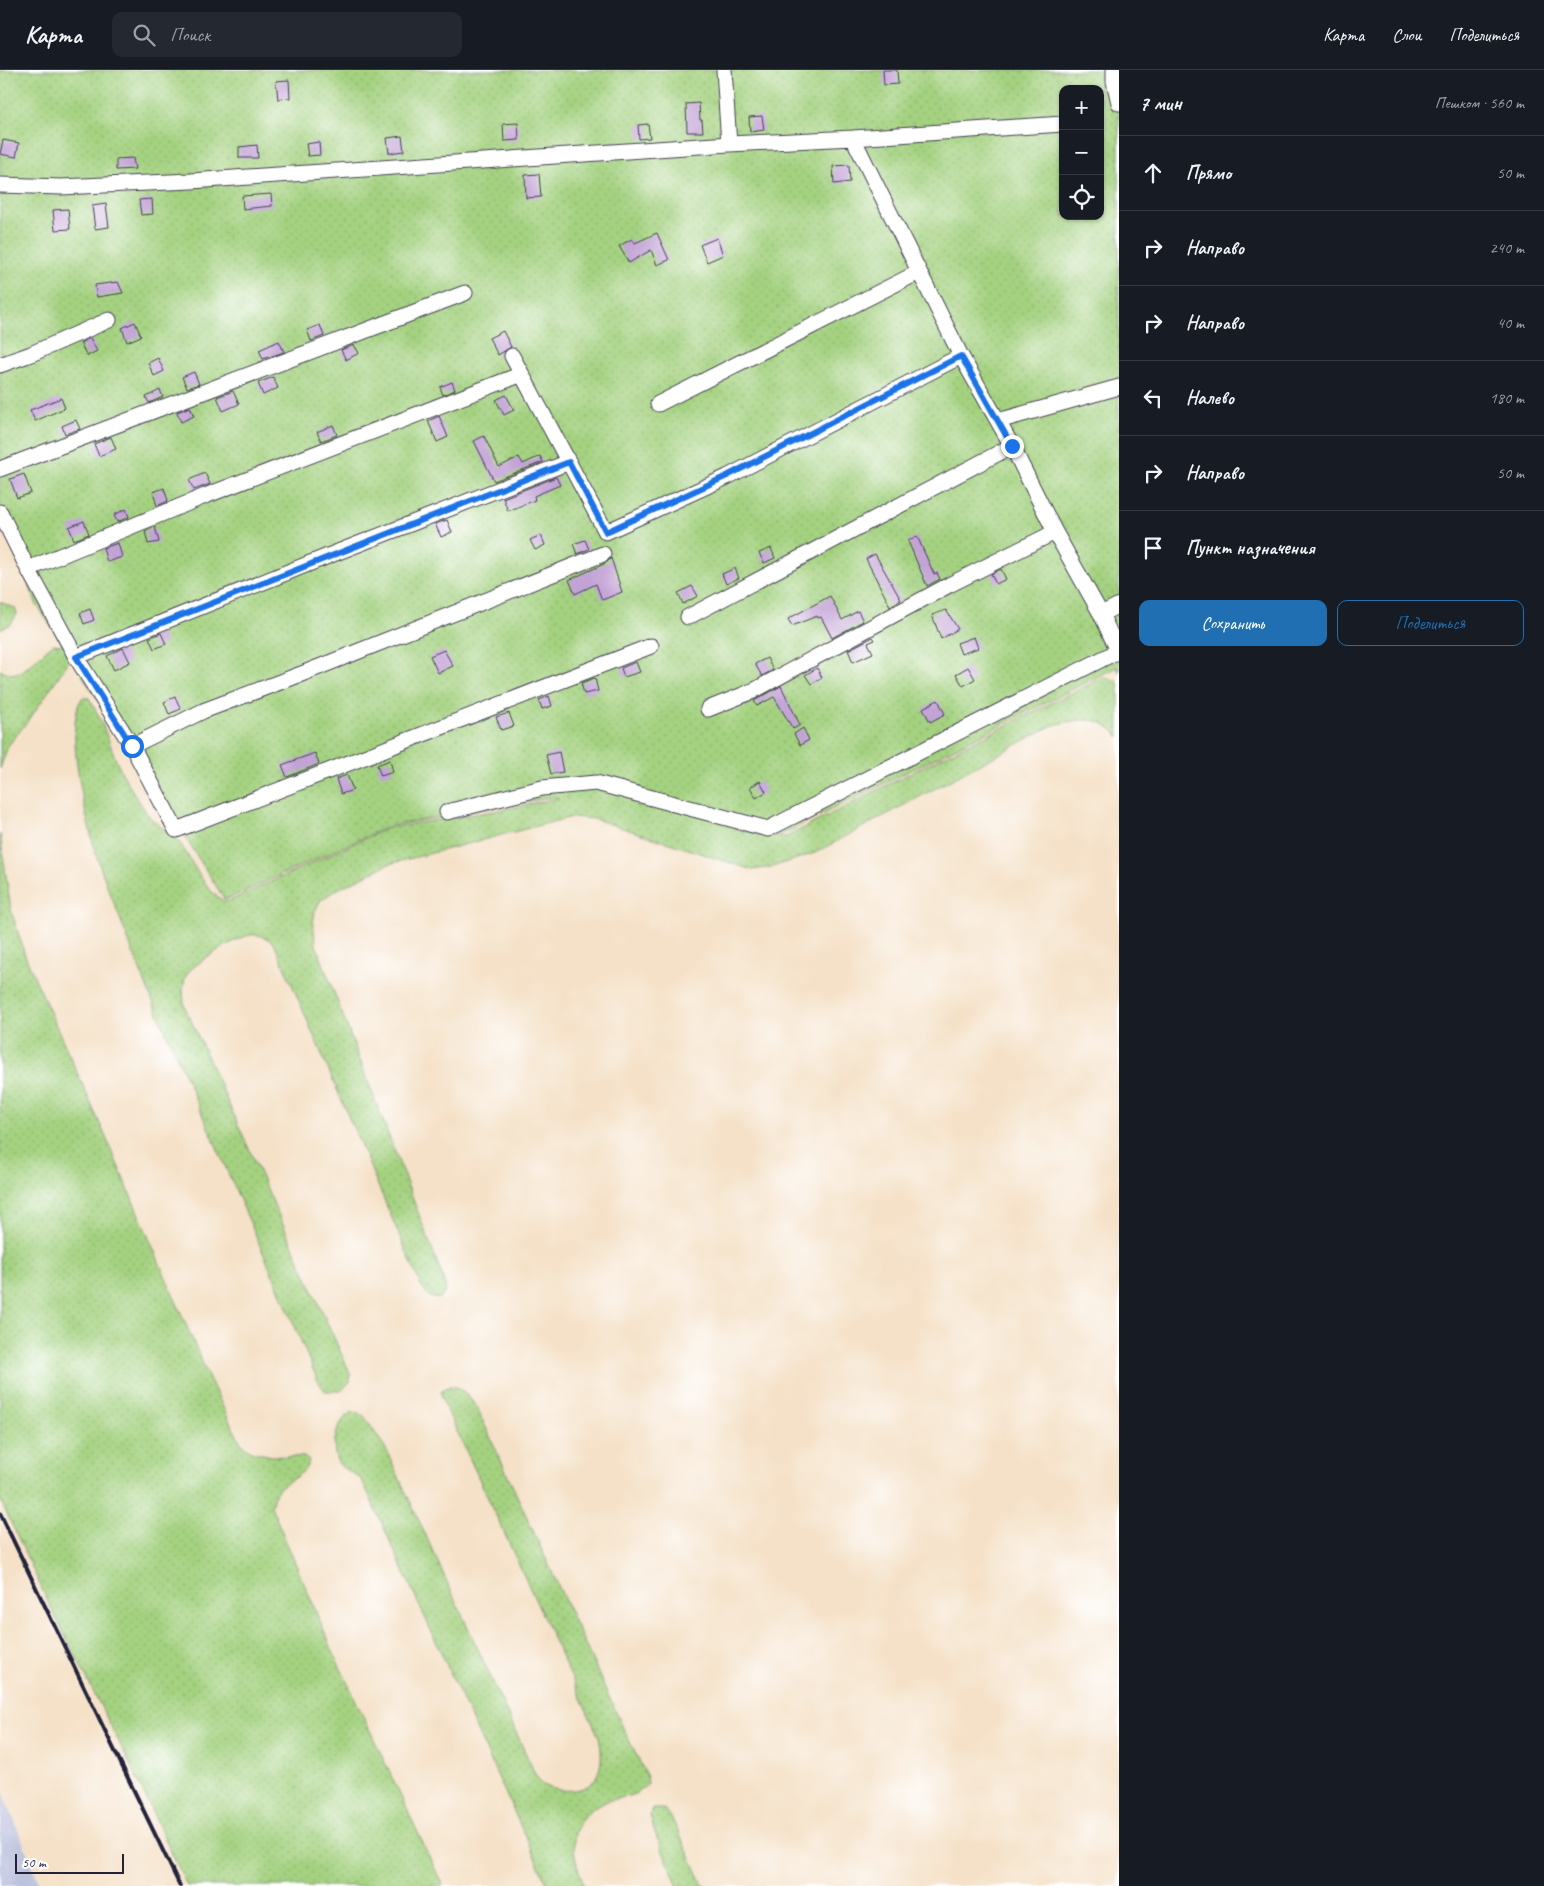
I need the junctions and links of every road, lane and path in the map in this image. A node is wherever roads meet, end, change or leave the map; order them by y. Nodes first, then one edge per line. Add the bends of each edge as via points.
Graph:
1 (724, 70) edge
2 (1114, 70) edge
3 (1119, 103) edge
4 (1059, 124) edge
5 (853, 138) junction
6 (729, 144) junction
7 (0, 185) edge
8 (919, 272) junction
9 (465, 293) dead end
10 (109, 320) dead end
11 (512, 356) dead end
12 (961, 356) junction
13 (0, 365) edge
14 (517, 376) dead end
15 (1119, 387) edge
16 (658, 404) dead end
17 (998, 421) junction
18 (1012, 446) junction
19 (569, 462) junction
20 (0, 469) edge
21 (0, 512) edge
22 (1055, 532) junction
23 (603, 554) dead end
24 (28, 569) junction
25 (1119, 605) edge
26 (1102, 614) junction
27 (688, 617) dead end
28 (651, 646) dead end
29 (1118, 652) edge
30 (76, 657) junction
31 (708, 709) dead end
32 (132, 746) junction
33 (447, 812) dead end

1 - 6 street
2 - 3 street
4 - 5 street
5 - 6 street
5 - 8 street
6 - 7 street via 191,181 61,187
8 - 12 street
8 - 16 street
9 - 20 street
10 - 13 street
11 - 19 street
12 - 17 street
12 - 19 street via 727,476 606,532
14 - 24 street via 205,496
15 - 17 street
17 - 18 street
18 - 22 street
18 - 27 street
19 - 30 street
21 - 24 street
22 - 26 street
22 - 31 street via 753,691
23 - 32 street via 203,711
24 - 30 street
25 - 26 street
26 - 29 street
28 - 32 street via 176,830
29 - 33 street via 768,828 596,783 542,788
30 - 32 street

